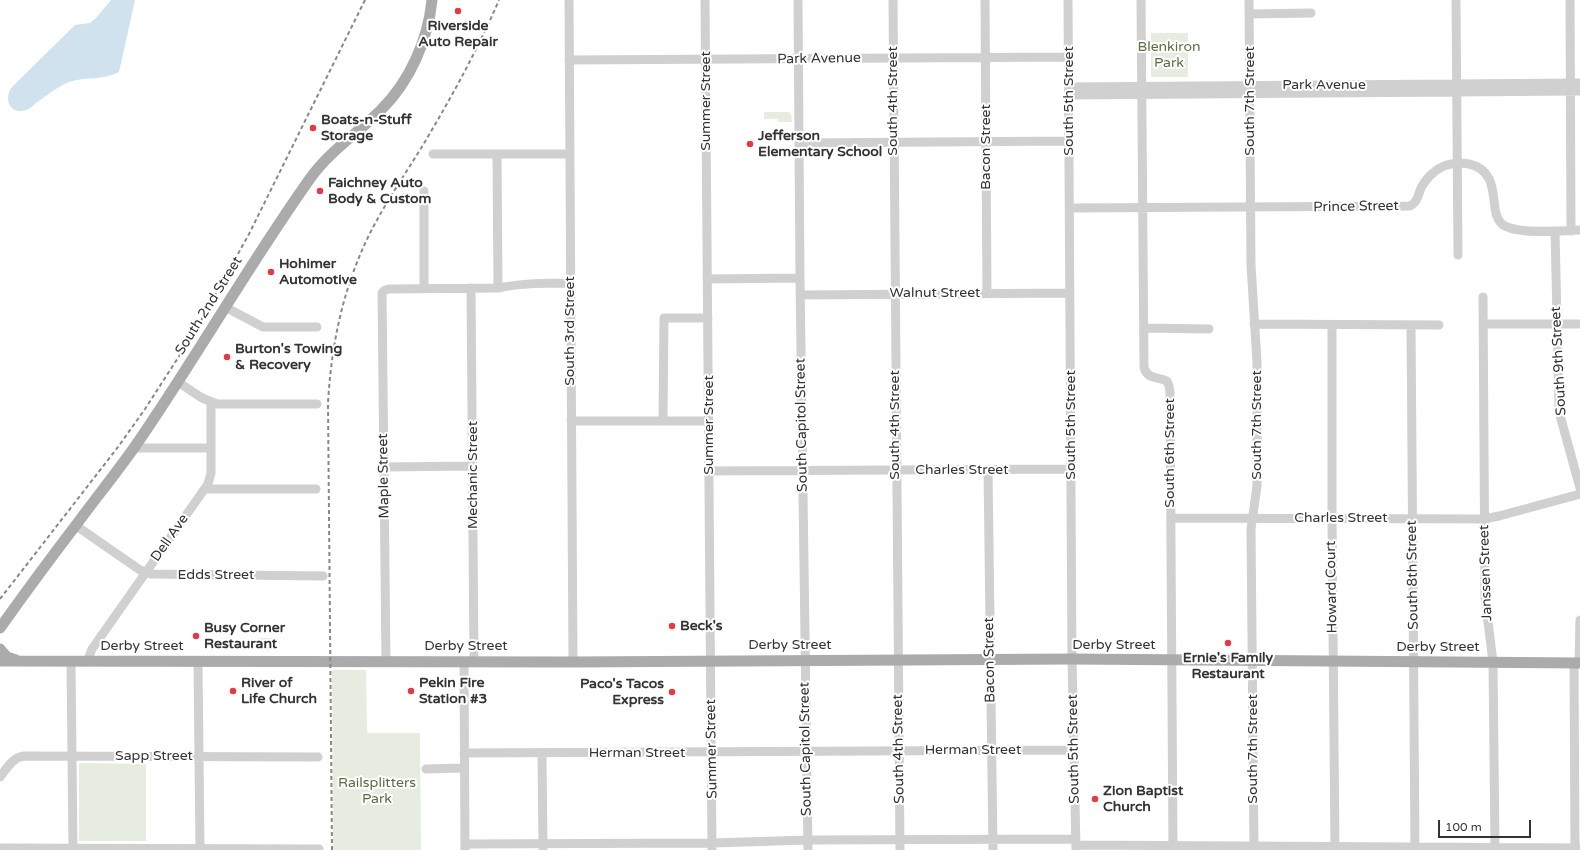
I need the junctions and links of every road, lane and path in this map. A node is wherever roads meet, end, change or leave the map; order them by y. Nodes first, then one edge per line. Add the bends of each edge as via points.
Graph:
1 (432, 0) edge
2 (568, 0) edge
3 (705, 0) edge
4 (798, 0) edge
5 (893, 0) edge
6 (985, 0) edge
7 (1068, 0) edge
8 (1141, 0) edge
9 (1249, 0) edge
10 (1456, 0) edge
11 (1570, 0) edge
12 (1311, 13) dead end
13 (1249, 14) junction
14 (986, 57) junction
15 (1068, 57) junction
16 (892, 58) junction
17 (569, 60) junction
18 (706, 60) junction
19 (799, 60) junction
20 (1580, 83) edge
21 (1570, 87) junction
22 (1457, 88) junction
23 (1142, 90) junction
24 (1250, 90) junction
25 (1069, 91) junction
26 (1580, 91) edge
27 (1069, 141) junction
28 (893, 142) junction
29 (987, 142) junction
30 (800, 143) junction
31 (432, 154) dead end
32 (569, 154) junction
33 (497, 155) junction
34 (1457, 163) junction
35 (424, 191) dead end
36 (1070, 208) junction
37 (1143, 208) junction
38 (1250, 208) junction
39 (1575, 230) edge
40 (1555, 231) junction
41 (1458, 255) dead end
42 (800, 278) junction
43 (707, 279) junction
44 (570, 283) junction
45 (424, 288) junction
46 (471, 288) junction
47 (498, 288) junction
48 (987, 293) junction
49 (1070, 293) junction
50 (895, 294) junction
51 (800, 295) junction
52 (1483, 296) dead end
53 (225, 307) junction
54 (708, 318) junction
55 (1254, 324) junction
56 (1483, 324) junction
57 (1557, 324) junction
58 (1580, 324) edge
59 (1332, 325) junction
60 (1412, 325) junction
61 (1439, 325) dead end
62 (316, 326) dead end
63 (1144, 328) junction
64 (1209, 329) dead end
65 (178, 382) junction
66 (211, 402) junction
67 (317, 404) dead end
68 (663, 420) junction
69 (571, 421) junction
70 (709, 421) junction
71 (134, 448) junction
72 (211, 448) junction
73 (473, 466) junction
74 (384, 467) junction
75 (1072, 469) junction
76 (803, 470) junction
77 (896, 470) junction
78 (988, 470) junction
79 (709, 471) junction
80 (1580, 488) edge
81 (205, 489) junction
82 (316, 489) dead end
83 (1580, 494) edge
84 (1171, 518) junction
85 (1252, 518) junction
86 (1332, 518) junction
87 (1412, 518) junction
88 (1484, 519) junction
89 (75, 526) junction
90 (146, 573) junction
91 (323, 576) dead end
92 (1580, 620) edge
93 (0, 629) edge
94 (0, 649) edge
95 (1072, 659) junction
96 (806, 660) junction
97 (897, 660) junction
98 (990, 660) junction
99 (1172, 660) junction
100 (0, 661) edge
101 (20, 661) junction
102 (71, 661) junction
103 (198, 661) junction
104 (469, 661) junction
105 (711, 661) junction
106 (1253, 661) junction
107 (87, 662) junction
108 (386, 662) junction
109 (573, 662) junction
110 (1333, 662) junction
111 (1414, 662) junction
112 (1493, 662) junction
113 (1578, 663) edge
114 (899, 750) junction
115 (991, 750) junction
116 (1074, 750) junction
117 (806, 751) junction
118 (713, 752) junction
119 (464, 753) junction
120 (542, 754) junction
121 (72, 756) junction
122 (199, 756) junction
123 (318, 757) dead end
124 (464, 768) junction
125 (426, 769) dead end
126 (0, 777) edge
127 (993, 839) junction
128 (808, 840) junction
129 (900, 840) junction
130 (1076, 845) edge
131 (619, 846) edge
132 (465, 847) edge
133 (543, 847) edge
134 (712, 847) edge
135 (0, 848) edge
136 (1173, 848) edge
137 (1254, 848) edge
138 (1335, 848) edge
139 (1415, 848) edge
140 (73, 849) edge
141 (319, 849) dead end
142 (1495, 849) edge
143 (1577, 849) edge
144 (200, 850) edge
145 (808, 850) edge
146 (900, 850) edge
147 (993, 850) edge

1 - 53 main road, South 2nd Street via 430,19 422,44 399,89 381,110 332,152 315,172 269,237
2 - 17 street, South 3rd Street
3 - 18 street, Summer Street
4 - 19 street, South Capitol Street
5 - 16 street, South 4th Street
6 - 14 street, Bacon Street
7 - 15 street, South 5th Street
8 - 23 street, South 6th Street
9 - 13 street, South 7th Street
10 - 22 street
11 - 21 street
12 - 13 street
13 - 24 street, South 7th Street
14 - 15 street, Park Avenue
14 - 16 street, Park Avenue
14 - 29 street, Bacon Street
15 - 25 street, South 5th Street
16 - 19 street, Park Avenue
16 - 28 street, South 4th Street
17 - 18 street, Park Avenue
17 - 32 street, South 3rd Street
18 - 19 street, Park Avenue
18 - 43 street, Summer Street
19 - 30 street, South Capitol Street
20 - 21 street, Park Avenue
21 - 22 street, Park Avenue
21 - 26 street, Park Avenue
21 - 39 street
22 - 24 street, Park Avenue
22 - 34 street
23 - 24 street, Park Avenue
23 - 25 street, Park Avenue
23 - 37 street, South 6th Street
24 - 38 street, South 7th Street
25 - 27 street, South 5th Street
27 - 29 street
27 - 36 street, South 5th Street
28 - 29 street
28 - 30 street
28 - 50 street, South 4th Street
29 - 48 street, Bacon Street
30 - 42 street, South Capitol Street
31 - 33 street
32 - 33 street
32 - 44 street, South 3rd Street
33 - 47 street
34 - 38 street, Prince Street via 1442,167 1430,175 1421,187 1416,201 1410,206
34 - 40 street via 1473,165 1486,175 1493,190 1501,224 1522,230
34 - 41 street
35 - 45 street
36 - 37 street, Prince Street
36 - 49 street, South 5th Street
37 - 38 street, Prince Street
37 - 63 street, South 6th Street
38 - 55 street, South 7th Street
39 - 40 street
40 - 57 street, South 9th Street
42 - 43 street
42 - 51 street, South Capitol Street
43 - 54 street, Summer Street
44 - 47 street via 513,284
44 - 69 street, South 3rd Street
45 - 46 street
45 - 74 street, Maple Street via 383,291
46 - 47 street
46 - 73 street, Mechanic Street
48 - 49 street, Walnut Street
48 - 50 street, Walnut Street
49 - 75 street, South 5th Street
50 - 51 street, Walnut Street
50 - 77 street, South 4th Street
51 - 76 street, South Capitol Street
52 - 56 street, Janssen Street
53 - 62 street via 263,327
53 - 65 main road, South 2nd Street
54 - 68 street via 664,318
54 - 70 street, Summer Street
55 - 59 street
55 - 85 street, South 7th Street via 1257,362 1257,486
56 - 57 street
56 - 88 street, Janssen Street
57 - 58 street
57 - 80 street, South 9th Street via 1560,413
59 - 60 street
59 - 86 street, Howard Court
60 - 61 street
60 - 87 street, South 8th Street
63 - 64 street
63 - 84 street, South 6th Street via 1146,372 1151,377 1165,380 1170,386
65 - 66 street
65 - 71 main road, South 2nd Street
66 - 67 street
66 - 72 street, Dell Ave
68 - 69 street
68 - 70 street
69 - 109 street, South 3rd Street
70 - 79 street, Summer Street
71 - 72 street
71 - 89 main road, South 2nd Street
72 - 81 street, Dell Ave via 211,474
73 - 74 street
73 - 104 street, Mechanic Street
74 - 108 street, Maple Street
75 - 78 street, Charles Street
75 - 95 street, South 5th Street
76 - 77 street, Charles Street
76 - 79 street, Charles Street
76 - 96 street, South Capitol Street
77 - 78 street, Charles Street
77 - 97 street, South 4th Street
78 - 98 street, Bacon Street
79 - 105 street, Summer Street
81 - 82 street
81 - 90 street, Dell Ave
83 - 88 street, Charles Street
84 - 85 street, Charles Street
84 - 99 street, South 6th Street
85 - 86 street, Charles Street
85 - 106 street, South 7th Street
86 - 87 street, Charles Street
86 - 110 street, Howard Court
87 - 88 street, Charles Street
87 - 111 street, South 8th Street
88 - 112 street, Janssen Street via 1485,598
89 - 90 street, Edds Street
89 - 93 main road, South 2nd Street
90 - 91 street, Edds Street
90 - 107 street, Dell Ave via 92,649
92 - 113 street
94 - 101 main road via 7,657
95 - 98 main road, Derby Street
95 - 99 main road, Derby Street
95 - 116 street, South 5th Street
96 - 97 main road, Derby Street
96 - 105 main road, Derby Street
96 - 117 street, South Capitol Street
97 - 98 main road, Derby Street
97 - 114 street, South 4th Street
98 - 115 street, Bacon Street
99 - 106 main road, Derby Street
99 - 136 street, South 6th Street
100 - 101 main road, Derby Street
101 - 102 main road, Derby Street
102 - 107 main road, Derby Street
102 - 121 street
103 - 107 main road, Derby Street
103 - 108 main road, Derby Street
103 - 122 street
104 - 108 main road, Derby Street
104 - 109 main road, Derby Street
104 - 119 street, Mechanic Street
105 - 109 main road, Derby Street
105 - 118 street, Summer Street
106 - 110 main road, Derby Street
106 - 137 street, South 7th Street
110 - 111 main road, Derby Street
110 - 138 street, Howard Court
111 - 112 main road, Derby Street
111 - 139 street, South 8th Street
112 - 113 main road, Derby Street
112 - 142 street, Janssen Street
113 - 143 street
114 - 115 street, Herman Street
114 - 117 street, Herman Street
114 - 129 street, South 4th Street
115 - 116 street, Herman Street
115 - 127 street, Bacon Street
116 - 130 street, South 5th Street
117 - 118 street, Herman Street
117 - 128 street, South Capitol Street
118 - 120 street, Herman Street
118 - 134 street, Summer Street
119 - 120 street, Herman Street
119 - 124 street, Mechanic Street
120 - 133 street
121 - 122 street, Sapp Street
121 - 126 street, Sapp Street via 18,756
121 - 140 street
122 - 123 street, Sapp Street
122 - 144 street
124 - 125 street
124 - 132 street, Mechanic Street
127 - 129 street
127 - 130 street
127 - 147 street, Bacon Street
128 - 129 street
128 - 134 street
128 - 145 street, South Capitol Street
129 - 146 street, South 4th Street
130 - 136 street
131 - 133 street
131 - 134 street
132 - 133 street
135 - 140 street
136 - 137 street
137 - 138 street
138 - 139 street
139 - 142 street
140 - 144 street
141 - 144 street
142 - 143 street

